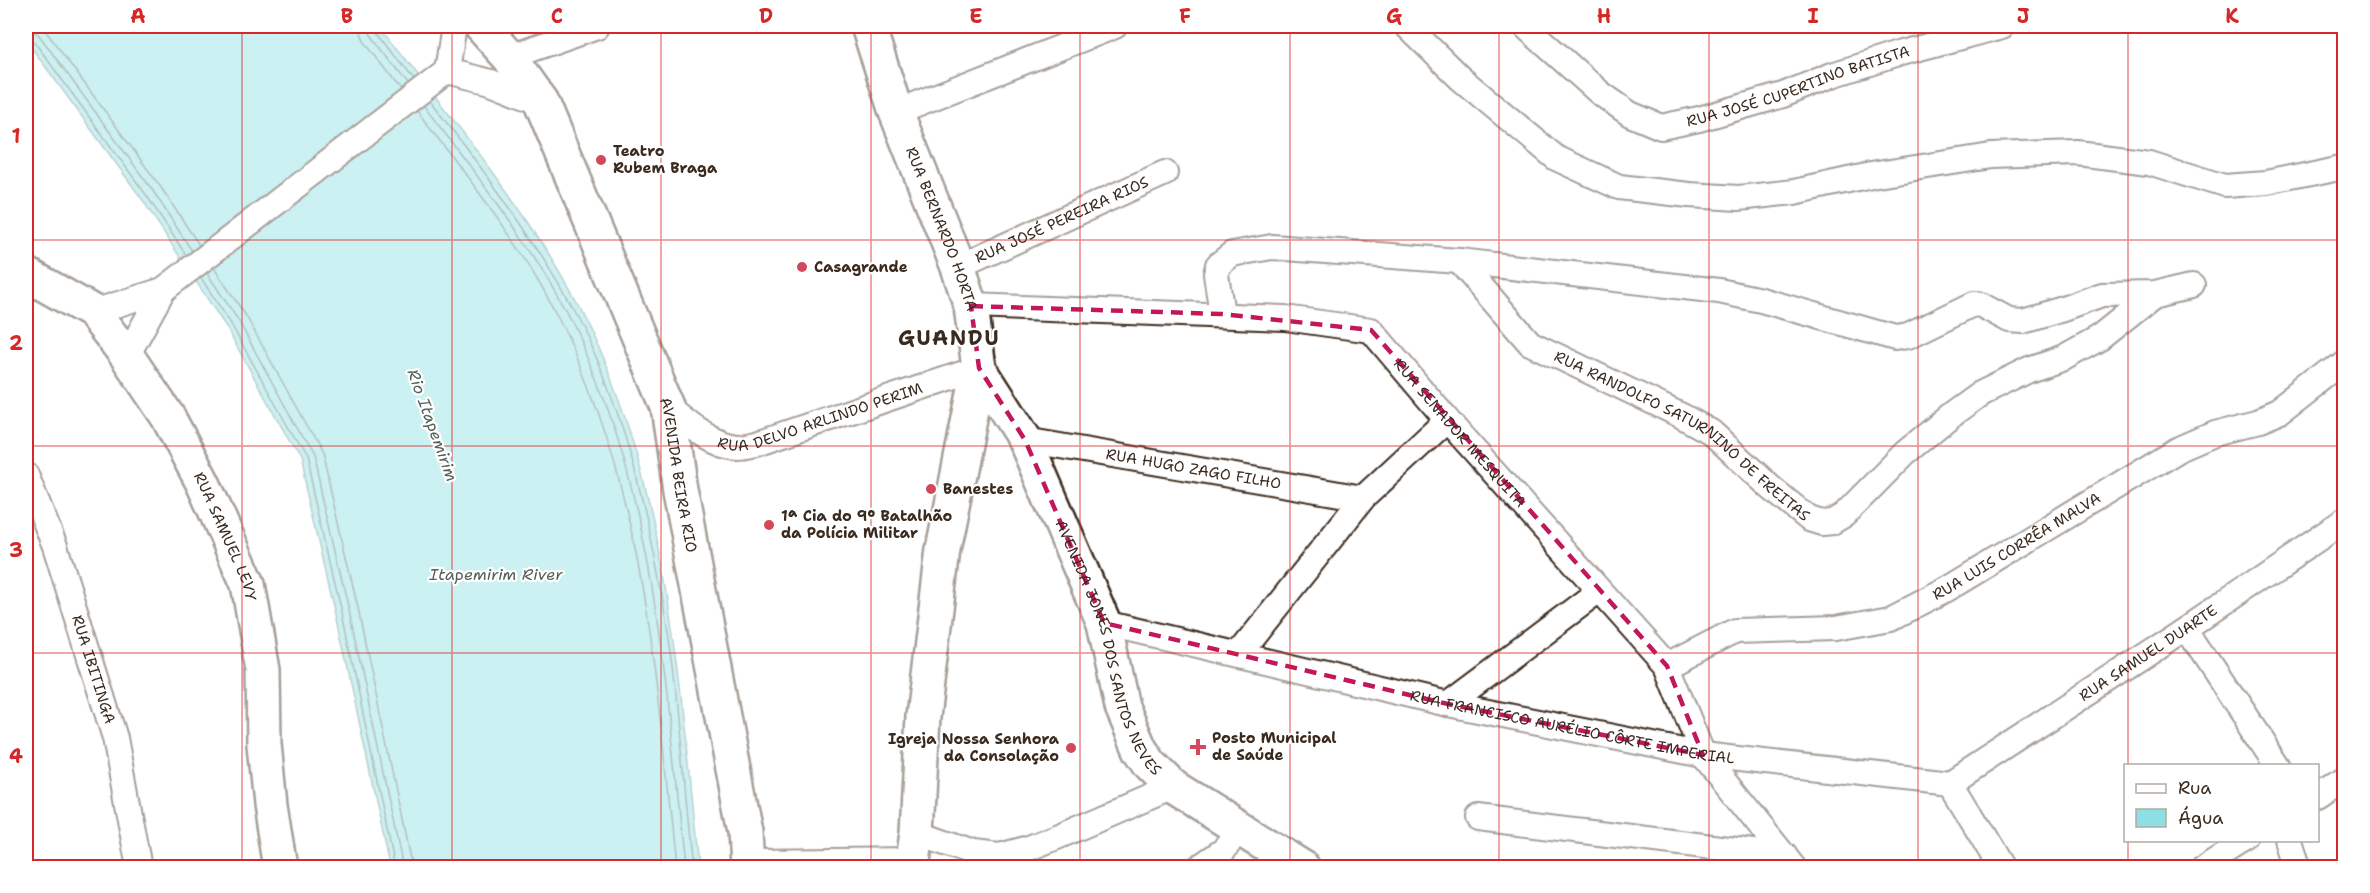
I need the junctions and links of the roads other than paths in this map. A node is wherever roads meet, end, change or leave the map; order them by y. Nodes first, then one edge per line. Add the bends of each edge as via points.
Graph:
1 (454, 26) edge
2 (481, 26) edge
3 (597, 26) edge
4 (868, 26) edge
5 (1115, 26) edge
6 (1407, 26) edge
7 (1525, 26) edge
8 (2002, 26) edge
9 (1940, 33) edge
10 (509, 57) junction
11 (444, 73) junction
12 (541, 102) junction
13 (896, 112) junction
14 (2344, 167) edge
15 (1165, 173) dead end
16 (1460, 261) junction
17 (958, 267) junction
18 (26, 274) edge
19 (2194, 285) dead end
20 (166, 287) junction
21 (2155, 294) junction
22 (971, 306) junction
23 (93, 312) junction
24 (1222, 314) junction
25 (127, 356) junction
26 (2344, 363) edge
27 (980, 368) junction
28 (668, 407) junction
29 (1447, 420) junction
30 (1025, 440) junction
31 (26, 475) edge
32 (1363, 498) junction
33 (2344, 521) edge
34 (1599, 591) junction
35 (1104, 623) junction
36 (2187, 628) junction
37 (1239, 654) junction
38 (1667, 666) junction
39 (1448, 704) junction
40 (1703, 754) junction
41 (2277, 764) edge
42 (2344, 779) edge
43 (1950, 783) junction
44 (1173, 787) junction
45 (2319, 795) edge
46 (1478, 818) dead end
47 (1240, 826) junction
48 (2244, 842) edge
49 (2291, 842) edge
50 (914, 853) edge
51 (1790, 862) edge
52 (747, 865) edge
53 (139, 867) edge
54 (280, 867) edge
55 (1198, 867) edge
56 (1303, 867) edge
57 (2001, 867) edge
58 (2202, 867) edge
59 (2299, 867) edge

1 - 11 street
2 - 10 main road, AVENIDA BEIRA RIO
3 - 10 street
4 - 13 main road, RUA BERNARDO HORTA
5 - 13 street
6 - 14 street via 1460,78 1556,158 1618,186 1739,198 1794,192 1990,156 2078,153 2149,162 2225,186 2266,183
7 - 9 street, RUA JOSÉ CUPERTINO BATISTA via 1600,93 1630,114 1661,128 1783,95
8 - 9 street, RUA JOSÉ CUPERTINO BATISTA
10 - 12 main road, AVENIDA BEIRA RIO
11 - 12 street via 491,82
11 - 20 street
12 - 28 main road, AVENIDA BEIRA RIO
13 - 17 main road, RUA BERNARDO HORTA
15 - 17 street, RUA JOSÉ PEREIRA RIOS
16 - 21 street, RUA RANDOLFO SATURNINO DE FREITAS via 1719,291 1895,338 1974,304 2009,320 2023,321 2102,295
16 - 21 street, RUA RANDOLFO SATURNINO DE FREITAS via 1530,343 1711,432 1809,519 1822,523 1844,514 1905,453 1970,401 2100,338
16 - 24 street, RUA RANDOLFO SATURNINO DE FREITAS via 1272,247 1232,254 1222,260 1216,274
17 - 22 main road, RUA BERNARDO HORTA
18 - 23 main road, RUA SAMUEL LEVY
19 - 21 street, RUA RANDOLFO SATURNINO DE FREITAS
20 - 23 street
20 - 25 street
22 - 24 street, RUA SENADOR MESQUITA
22 - 27 main road, RUA BERNARDO HORTA
23 - 25 main road, RUA SAMUEL LEVY
24 - 29 street, RUA SENADOR MESQUITA via 1371,330
25 - 54 main road, RUA SAMUEL LEVY via 178,436 248,584 262,670 264,744
26 - 38 street, RUA LUIS CORRÊA MALVA via 2280,413 2178,449 1947,589 1891,618 1836,628 1735,631
27 - 28 street, RUA DELVO ARLINDO PERIM via 747,445 719,442
27 - 30 main road, AVENIDA JONES DOS SANTOS NEVES
27 - 50 main road, RUA BERNARDO HORTA via 943,549 923,717
28 - 52 main road, AVENIDA BEIRA RIO via 680,490 746,832
29 - 32 street
29 - 34 street, RUA SENADOR MESQUITA
30 - 32 street, RUA HUGO ZAGO FILHO
30 - 35 main road, AVENIDA JONES DOS SANTOS NEVES
31 - 53 street, RUA IBITINGA via 55,546 115,738
32 - 37 street
33 - 36 street, RUA SAMUEL DUARTE
34 - 38 street, RUA SENADOR MESQUITA
34 - 39 street
35 - 37 street, RUA FRANCISCO AURÉLIO CÔRTE IMPERIAL
35 - 44 main road, AVENIDA JONES DOS SANTOS NEVES via 1122,707 1140,749
36 - 41 street
36 - 43 street, RUA SAMUEL DUARTE
37 - 39 street, RUA FRANCISCO AURÉLIO CÔRTE IMPERIAL
38 - 40 street, RUA SENADOR MESQUITA
39 - 40 street, RUA FRANCISCO AURÉLIO CÔRTE IMPERIAL
40 - 43 street, RUA FRANCISCO AURÉLIO CÔRTE IMPERIAL
40 - 51 street, RUA SENADOR MESQUITA
42 - 45 street
43 - 57 street
44 - 47 main road, AVENIDA JONES DOS SANTOS NEVES
44 - 50 street via 1048,841 999,856
46 - 51 street
47 - 55 street via 1224,850
47 - 56 main road, AVENIDA JONES DOS SANTOS NEVES
48 - 58 street
49 - 59 street
50 - 52 street

